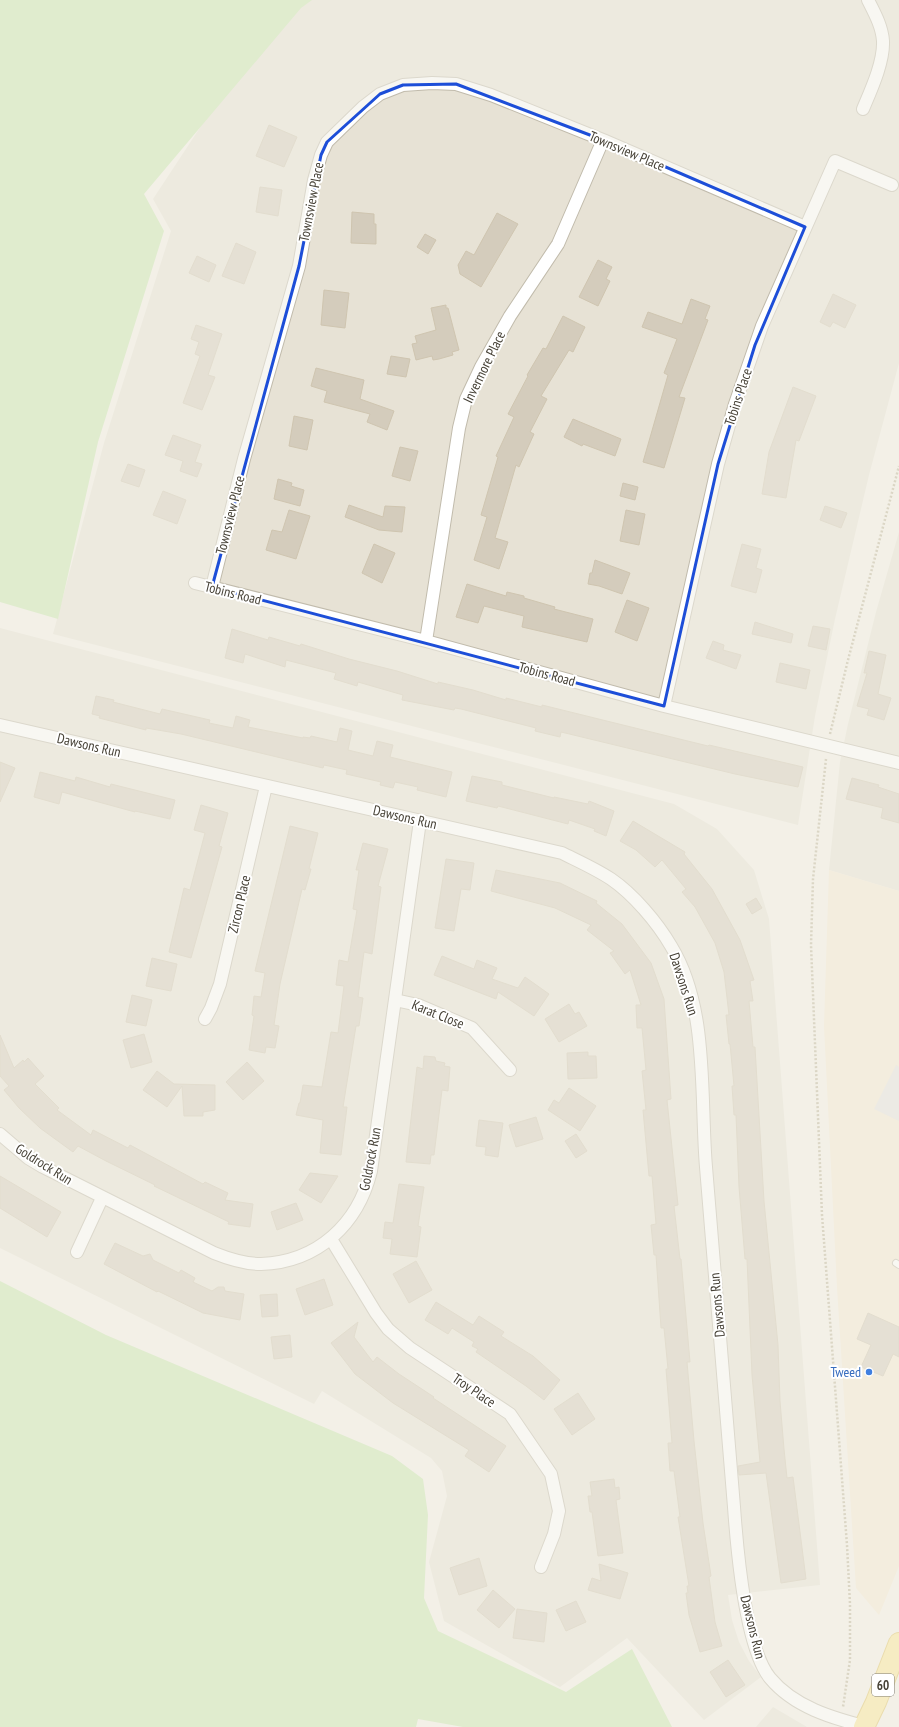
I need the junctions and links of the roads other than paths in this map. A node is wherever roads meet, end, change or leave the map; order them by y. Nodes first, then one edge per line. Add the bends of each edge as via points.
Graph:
1 (868, 0) edge
2 (863, 109) dead end
3 (603, 140) junction
4 (892, 185) dead end
5 (805, 227) junction
6 (195, 583) dead end
7 (212, 587) junction
8 (426, 641) junction
9 (664, 706) junction
10 (0, 725) edge
11 (899, 762) edge
12 (266, 786) junction
13 (420, 821) junction
14 (395, 1000) junction
15 (205, 1019) dead end
16 (510, 1070) dead end
17 (0, 1134) edge
18 (102, 1198) junction
19 (331, 1239) junction
20 (77, 1252) dead end
21 (541, 1567) dead end
22 (899, 1643) edge
23 (865, 1727) edge

1 - 2 street via 876,14 883,41 878,70
3 - 5 street, Townsview Place
3 - 7 street, Townsview Place via 470,88 456,84 432,83 403,85 380,94 327,142 314,180 298,266 244,459
3 - 8 street, Invermore Place via 558,244 500,332 466,399 459,428
4 - 5 street, Tobins Place via 835,160
5 - 9 street, Tobins Place via 755,345 720,456
6 - 7 street, Tobins Road
7 - 8 street, Tobins Road
8 - 9 street, Tobins Road
9 - 11 street, Tobins Road
10 - 12 street, Dawsons Run
12 - 13 street, Dawsons Run
12 - 15 street, Zircon Place via 220,984 212,1008
13 - 14 street, Goldrock Run
13 - 23 street, Dawsons Run via 562,853 611,879 655,921 672,947 696,1011 735,1533 750,1628 758,1656 769,1677 788,1696 808,1707
14 - 16 street, Karat Close via 418,1005 472,1028
14 - 19 street, Goldrock Run via 368,1184 356,1210
17 - 18 street, Goldrock Run via 28,1158
18 - 19 street, Goldrock Run via 214,1253 244,1262 261,1264 291,1259
18 - 20 street
19 - 21 street, Troy Place via 388,1329 410,1348 510,1414 551,1474 559,1512 554,1534
22 - 23 main road, 60

